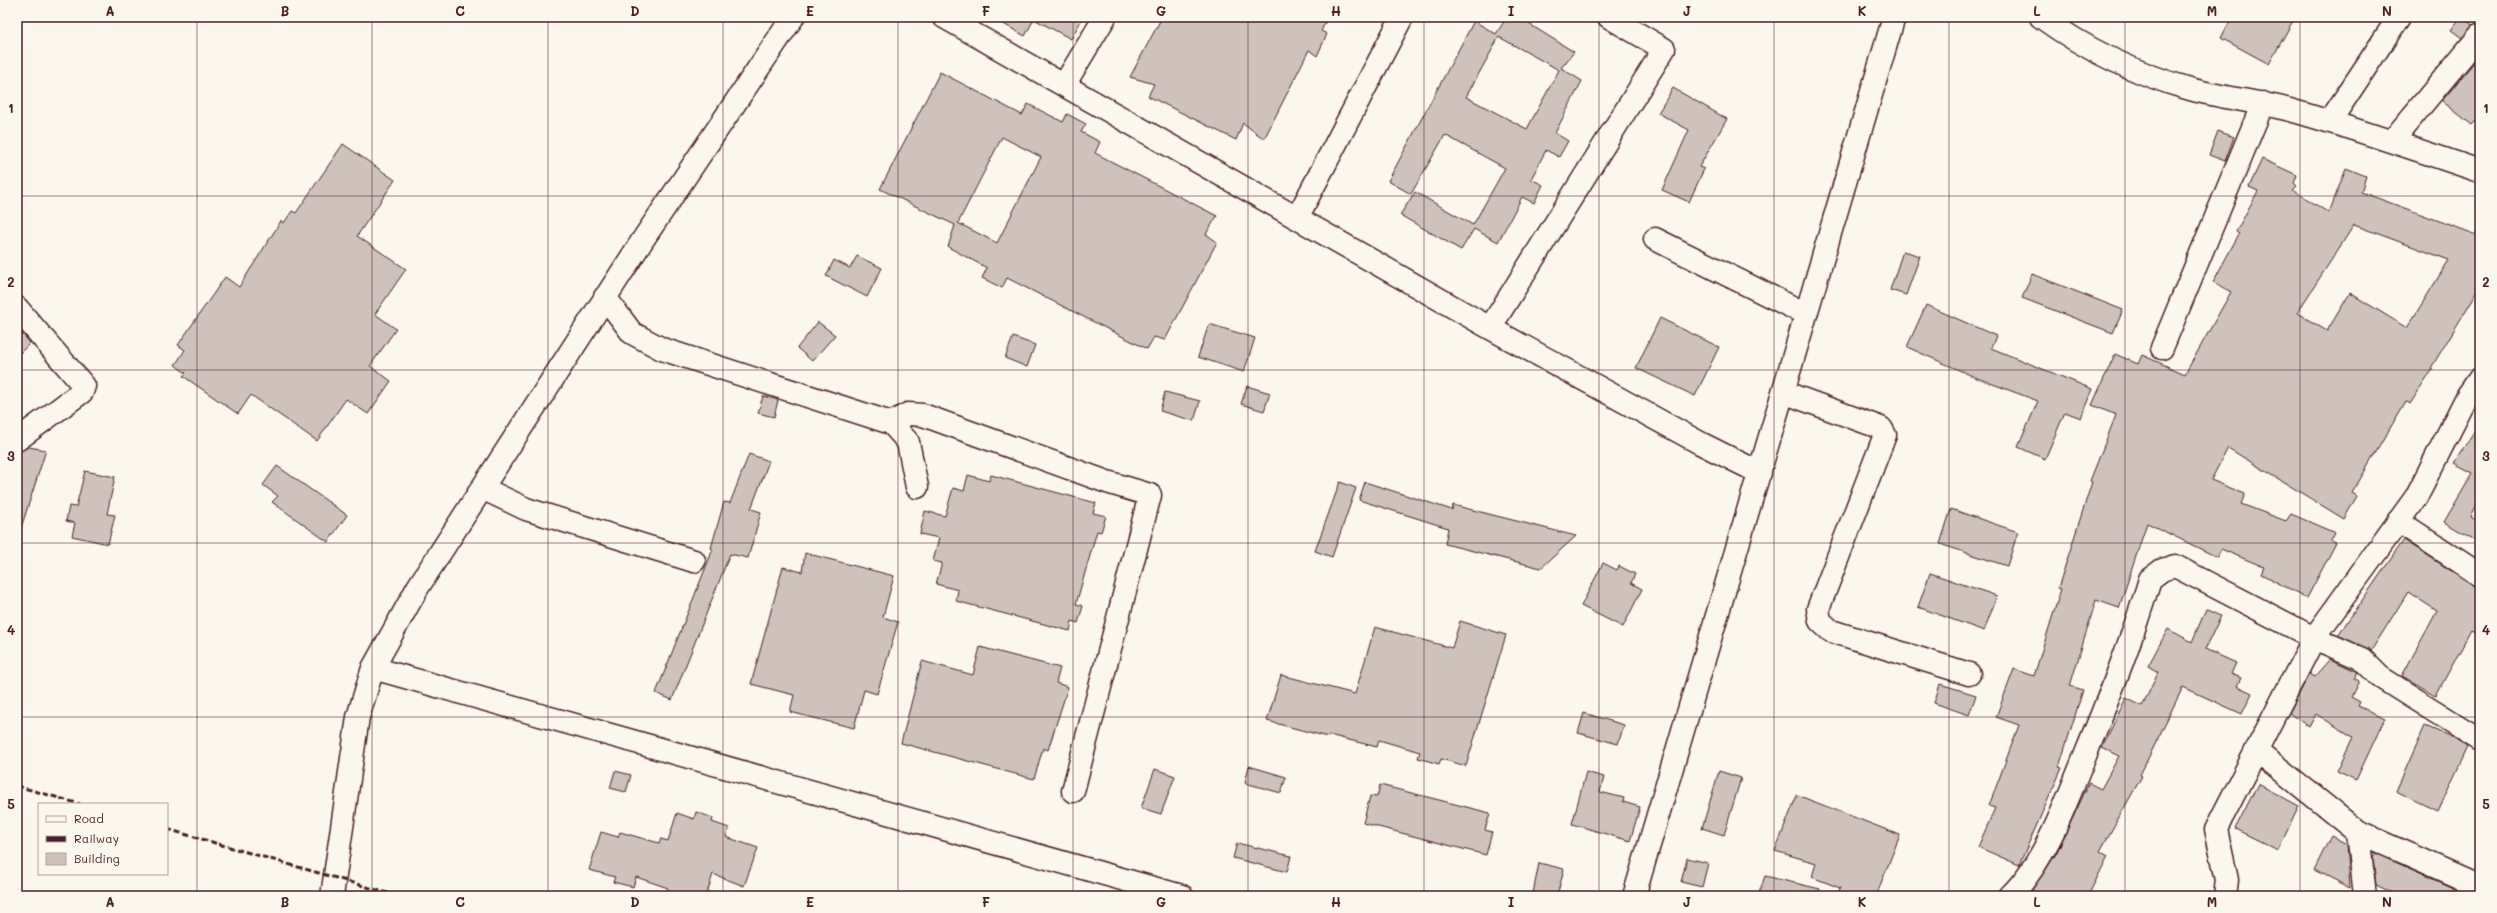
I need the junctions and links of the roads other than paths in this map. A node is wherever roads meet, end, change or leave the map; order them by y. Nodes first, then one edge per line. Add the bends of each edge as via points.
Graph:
1 (793, 17) edge
2 (944, 17) edge
3 (1105, 17) edge
4 (1402, 17) edge
5 (1609, 17) edge
6 (1894, 17) edge
7 (2041, 17) edge
8 (2399, 17) edge
9 (2480, 36) edge
10 (1064, 85) junction
11 (2263, 103) junction
12 (2330, 121) junction
13 (2392, 141) junction
14 (2480, 171) edge
15 (1297, 218) junction
16 (1655, 239) dead end
17 (606, 298) junction
18 (17, 308) edge
19 (1806, 314) junction
20 (1490, 328) junction
21 (2162, 348) dead end
22 (2480, 378) edge
23 (1783, 392) junction
24 (2474, 400) edge
25 (891, 423) junction
26 (17, 440) edge
27 (1760, 473) junction
28 (917, 487) dead end
29 (482, 488) junction
30 (2398, 521) junction
31 (694, 561) dead end
32 (2480, 575) edge
33 (2314, 638) junction
34 (373, 668) junction
35 (1970, 674) dead end
36 (2480, 740) edge
37 (2256, 750) junction
38 (1073, 791) dead end
39 (2358, 832) junction
40 (2480, 886) edge
41 (332, 896) edge
42 (1182, 896) edge
43 (1634, 896) edge
44 (2010, 896) edge
45 (2225, 896) edge
46 (2365, 896) edge

1 - 17 street
2 - 10 street
3 - 10 street
4 - 15 street
5 - 20 street via 1664,49
6 - 19 street
7 - 11 street via 2058,30 2129,68 2190,89
8 - 12 street
9 - 13 street
10 - 15 street
11 - 12 street
11 - 21 street
12 - 13 street
13 - 14 street
15 - 20 street
16 - 19 street
17 - 25 street via 632,333 662,349
17 - 29 street
18 - 26 street via 84,386 82,392
19 - 23 street
20 - 27 street
22 - 24 street
23 - 27 street
23 - 35 street via 1881,428 1885,435 1818,609 1820,621 1831,631
24 - 30 street via 2416,497
25 - 28 street via 908,442
25 - 38 street via 908,414 923,416 1150,495
27 - 43 street
29 - 31 street via 526,510
29 - 34 street via 418,587
30 - 32 street
30 - 33 street
33 - 36 street via 2362,659 2380,677
33 - 37 street
33 - 44 street via 2175,566 2162,570 2150,579 2121,668 2063,810 2026,880
34 - 41 street via 358,718
34 - 42 street
37 - 39 street
37 - 45 street via 2216,829 2226,880
39 - 40 street
39 - 46 street

